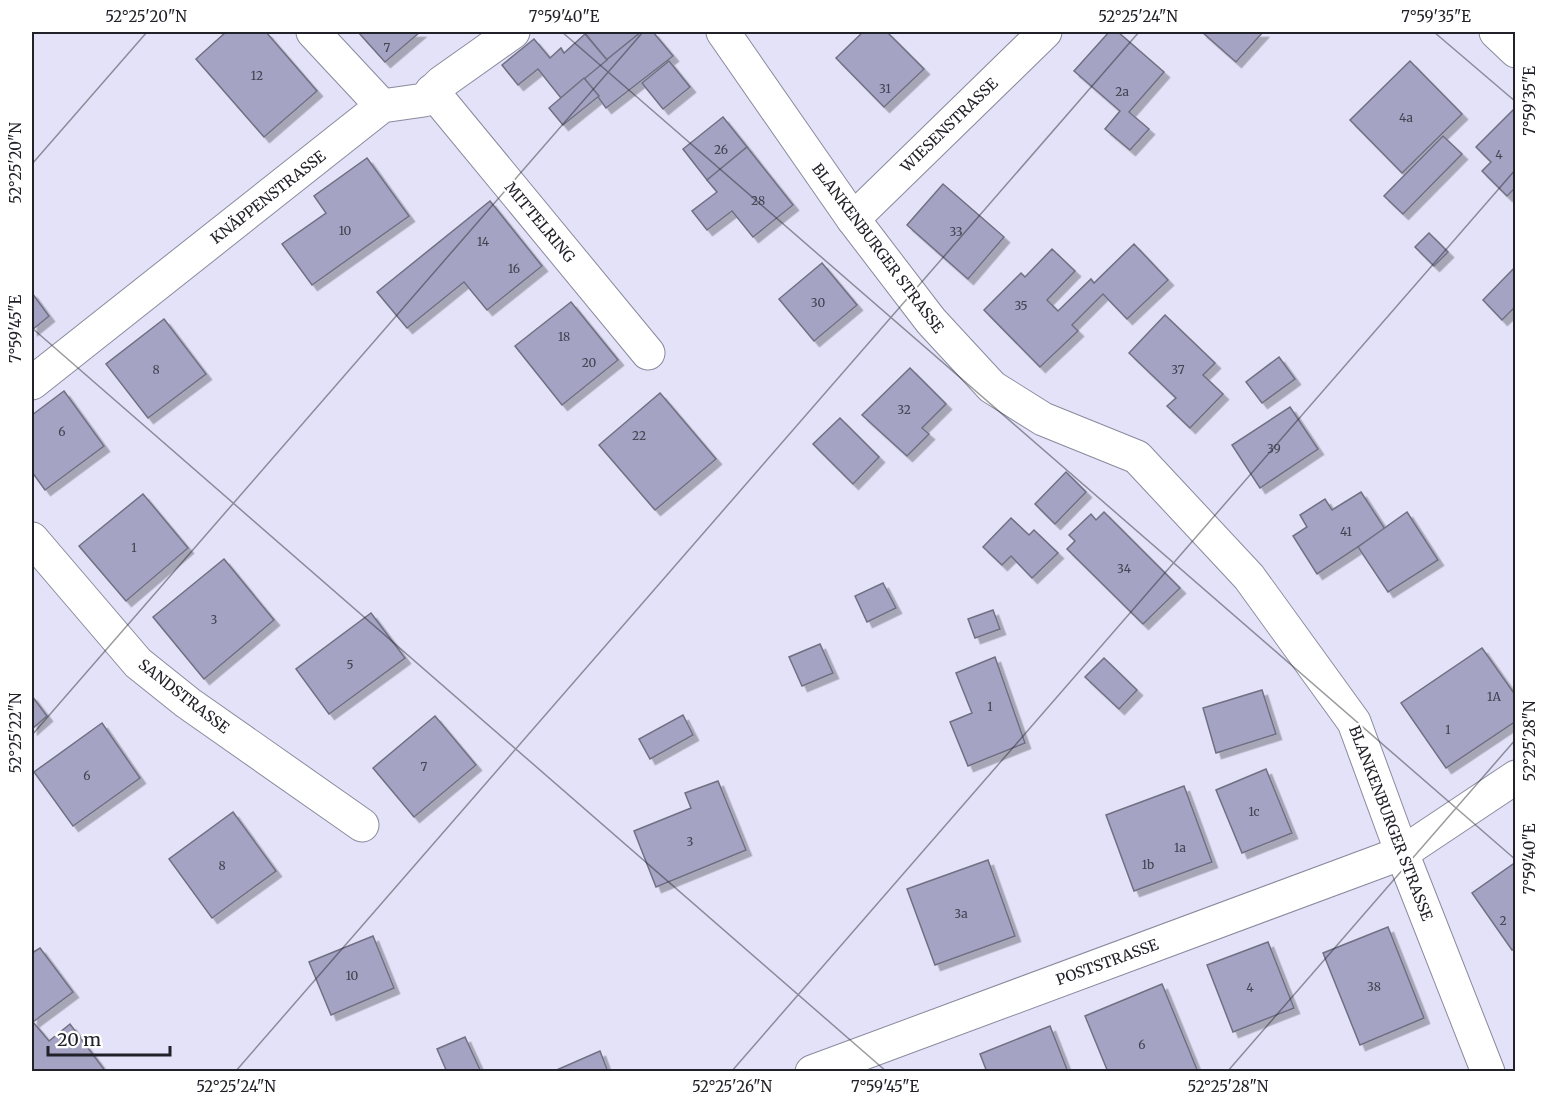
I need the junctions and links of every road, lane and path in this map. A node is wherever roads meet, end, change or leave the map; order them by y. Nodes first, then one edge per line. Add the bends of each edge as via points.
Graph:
1 (313, 32) edge
2 (513, 32) edge
3 (723, 32) edge
4 (1045, 32) edge
5 (1496, 32) edge
6 (1515, 51) edge
7 (432, 91) junction
8 (382, 106) junction
9 (853, 219) junction
10 (648, 353) dead end
11 (32, 383) edge
12 (32, 539) edge
13 (1515, 777) edge
14 (362, 825) dead end
15 (1402, 852) junction
16 (812, 1071) edge
17 (1488, 1071) edge

1 - 8 street
2 - 7 street, KNÄPPENSTRASSE
3 - 9 street, BLANKENBURGER STRASSE
4 - 9 street, WIESENSTRASSE
5 - 6 street
7 - 8 street, KNÄPPENSTRASSE via 424,99
7 - 10 street, MITTELRING
8 - 11 street, KNÄPPENSTRASSE
9 - 15 street, BLANKENBURGER STRASSE via 932,321 992,387 1043,419 1137,457 1249,577 1354,722
12 - 14 street, SANDSTRASSE via 138,663 188,703
13 - 15 street, POSTSTRASSE
15 - 16 street, POSTSTRASSE
15 - 17 street, BLANKENBURGER STRASSE

